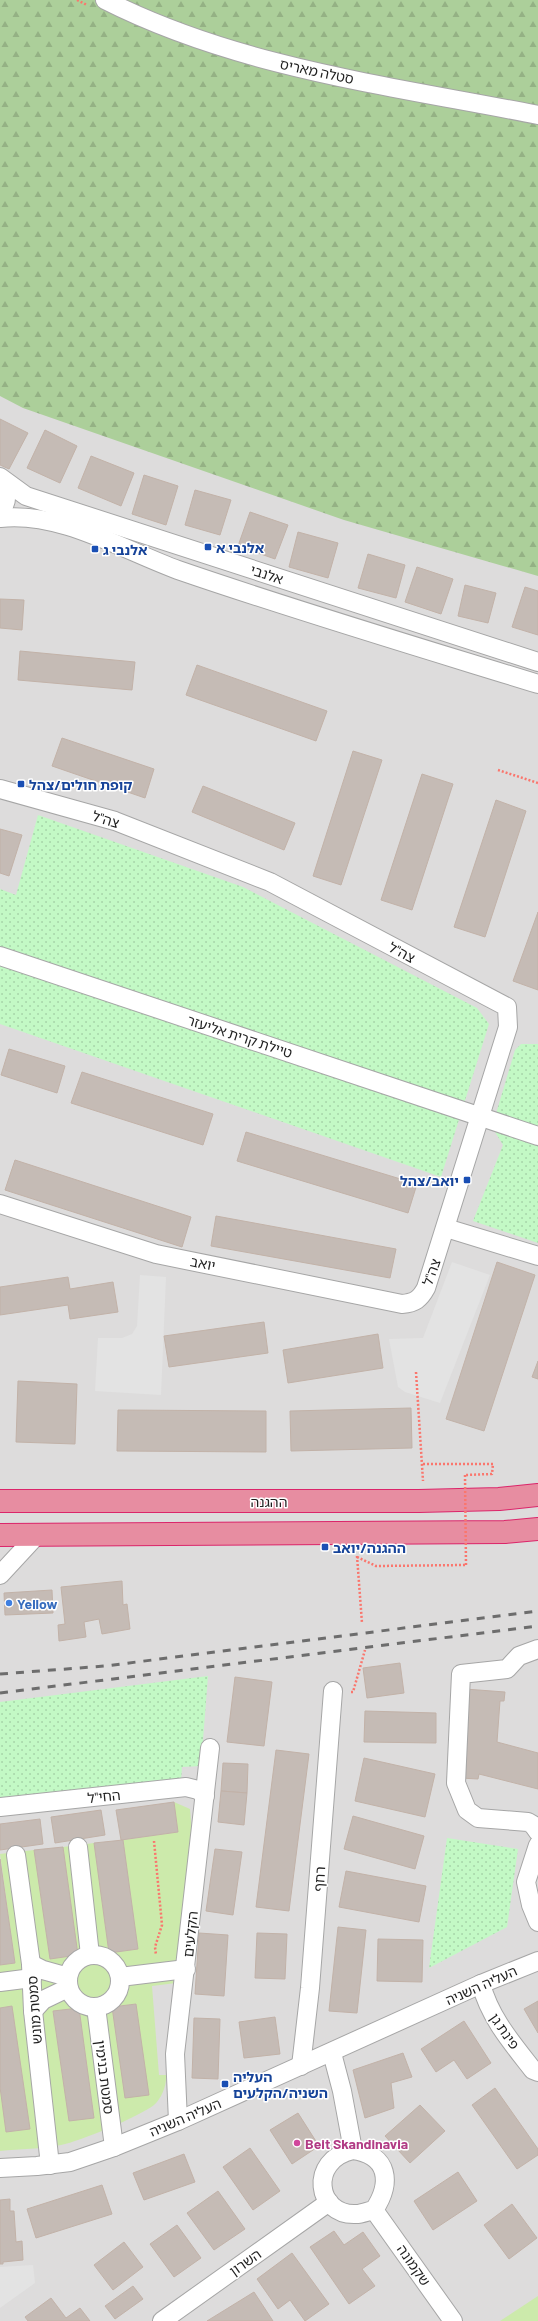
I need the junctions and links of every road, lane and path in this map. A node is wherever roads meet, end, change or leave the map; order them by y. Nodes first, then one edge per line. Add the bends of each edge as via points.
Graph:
1 (105, 0) edge
2 (538, 115) edge
3 (0, 477) edge
4 (0, 513) edge
5 (0, 518) edge
6 (538, 662) edge
7 (538, 684) edge
8 (498, 770) dead end
9 (538, 783) edge
10 (0, 789) edge
11 (0, 956) edge
12 (481, 1115) junction
13 (538, 1136) edge
14 (0, 1204) edge
15 (446, 1228) junction
16 (538, 1256) edge
17 (411, 1303) joint
18 (416, 1372) dead end
19 (423, 1464) junction
20 (423, 1488) dead end
21 (538, 1495) edge
22 (0, 1501) edge
23 (538, 1529) edge
24 (0, 1535) edge
25 (37, 1535) junction
26 (0, 1575) edge
27 (362, 1623) dead end
28 (538, 1649) edge
29 (365, 1650) dead end
30 (333, 1691) joint
31 (210, 1748) dead end
32 (205, 1796) junction
33 (0, 1807) edge
34 (538, 1831) edge
35 (154, 1841) dead end
36 (538, 1844) edge
37 (78, 1847) dead end
38 (16, 1855) dead end
39 (538, 1922) edge
40 (90, 1955) junction
41 (538, 1961) edge
42 (186, 1969) junction
43 (31, 1971) junction
44 (158, 1972) junction
45 (120, 1977) junction
46 (0, 1982) edge
47 (68, 1982) junction
48 (481, 1984) junction
49 (96, 2007) junction
50 (33, 2010) junction
51 (332, 2053) junction
52 (302, 2066) junction
53 (538, 2072) edge
54 (178, 2122) junction
55 (114, 2147) junction
56 (353, 2150) junction
57 (50, 2165) junction
58 (0, 2168) edge
59 (329, 2202) junction
60 (374, 2210) junction
61 (162, 2321) edge
62 (453, 2321) edge

1 - 2 street, סטלה מאריס via 185,35 294,67
3 - 4 street via 6,490 6,500
3 - 6 street, אלנבי via 26,496
5 - 7 street, אלנבי via 22,516 66,526 177,570
8 - 9 path
10 - 12 street, צה"ל via 115,821 270,882 507,1007 508,1027
11 - 12 street, טיילת קרית אליעזר
12 - 13 street, טיילת קרית אליעזר
12 - 15 street, צה"ל
14 - 17 street, יואב via 156,1254 402,1304
15 - 16 street
15 - 17 street, צה"ל via 426,1288 421,1296
18 - 19 path
19 - 20 path
19 - 27 path, bridge via 493,1464 492,1474 465,1475 466,1565 376,1566 357,1557
21 - 22 highway, ההגנה via 499,1500 419,1501
23 - 25 highway via 497,1532
24 - 25 highway
25 - 26 street
28 - 34 street via 519,1656 507,1669 461,1674 456,1783 467,1810 478,1818 528,1822
29 - 30 path via 353,1692
30 - 52 street, רחף
31 - 32 street, הקלעים
32 - 33 street, החי"ל via 198,1790 186,1787
32 - 42 street, הקלעים
35 - 44 path via 162,1925 155,1947
36 - 39 street via 526,1882
37 - 40 street
38 - 43 street, סמטת מונש
40 - 45 street via 104,1956 111,1961
40 - 47 street via 78,1959 72,1966
41 - 48 street, העליה השניה
42 - 44 street
42 - 54 street, הקלעים via 176,2054
43 - 46 street
43 - 47 street via 43,1970
43 - 50 street, סמטת מונש
44 - 45 street
45 - 49 street via 118,1990 112,2000
47 - 49 street via 73,1998 80,2004
47 - 50 street
48 - 51 street, העליה השניה
48 - 53 street, פינת גן via 495,2020 533,2070
49 - 55 street, סמטת בנימין
50 - 57 street, סמטת מונש
51 - 52 street, העליה השניה
51 - 56 street
52 - 54 street, העליה השניה
54 - 55 street, העליה השניה
55 - 57 street, העליה השניה
56 - 59 street via 334,2157 327,2164 322,2184
56 - 60 street via 372,2155 384,2171 385,2190
57 - 58 street, העליה השניה
59 - 60 street via 336,2209 346,2213 356,2214
59 - 61 street, השרון
60 - 62 street, שקמונה

